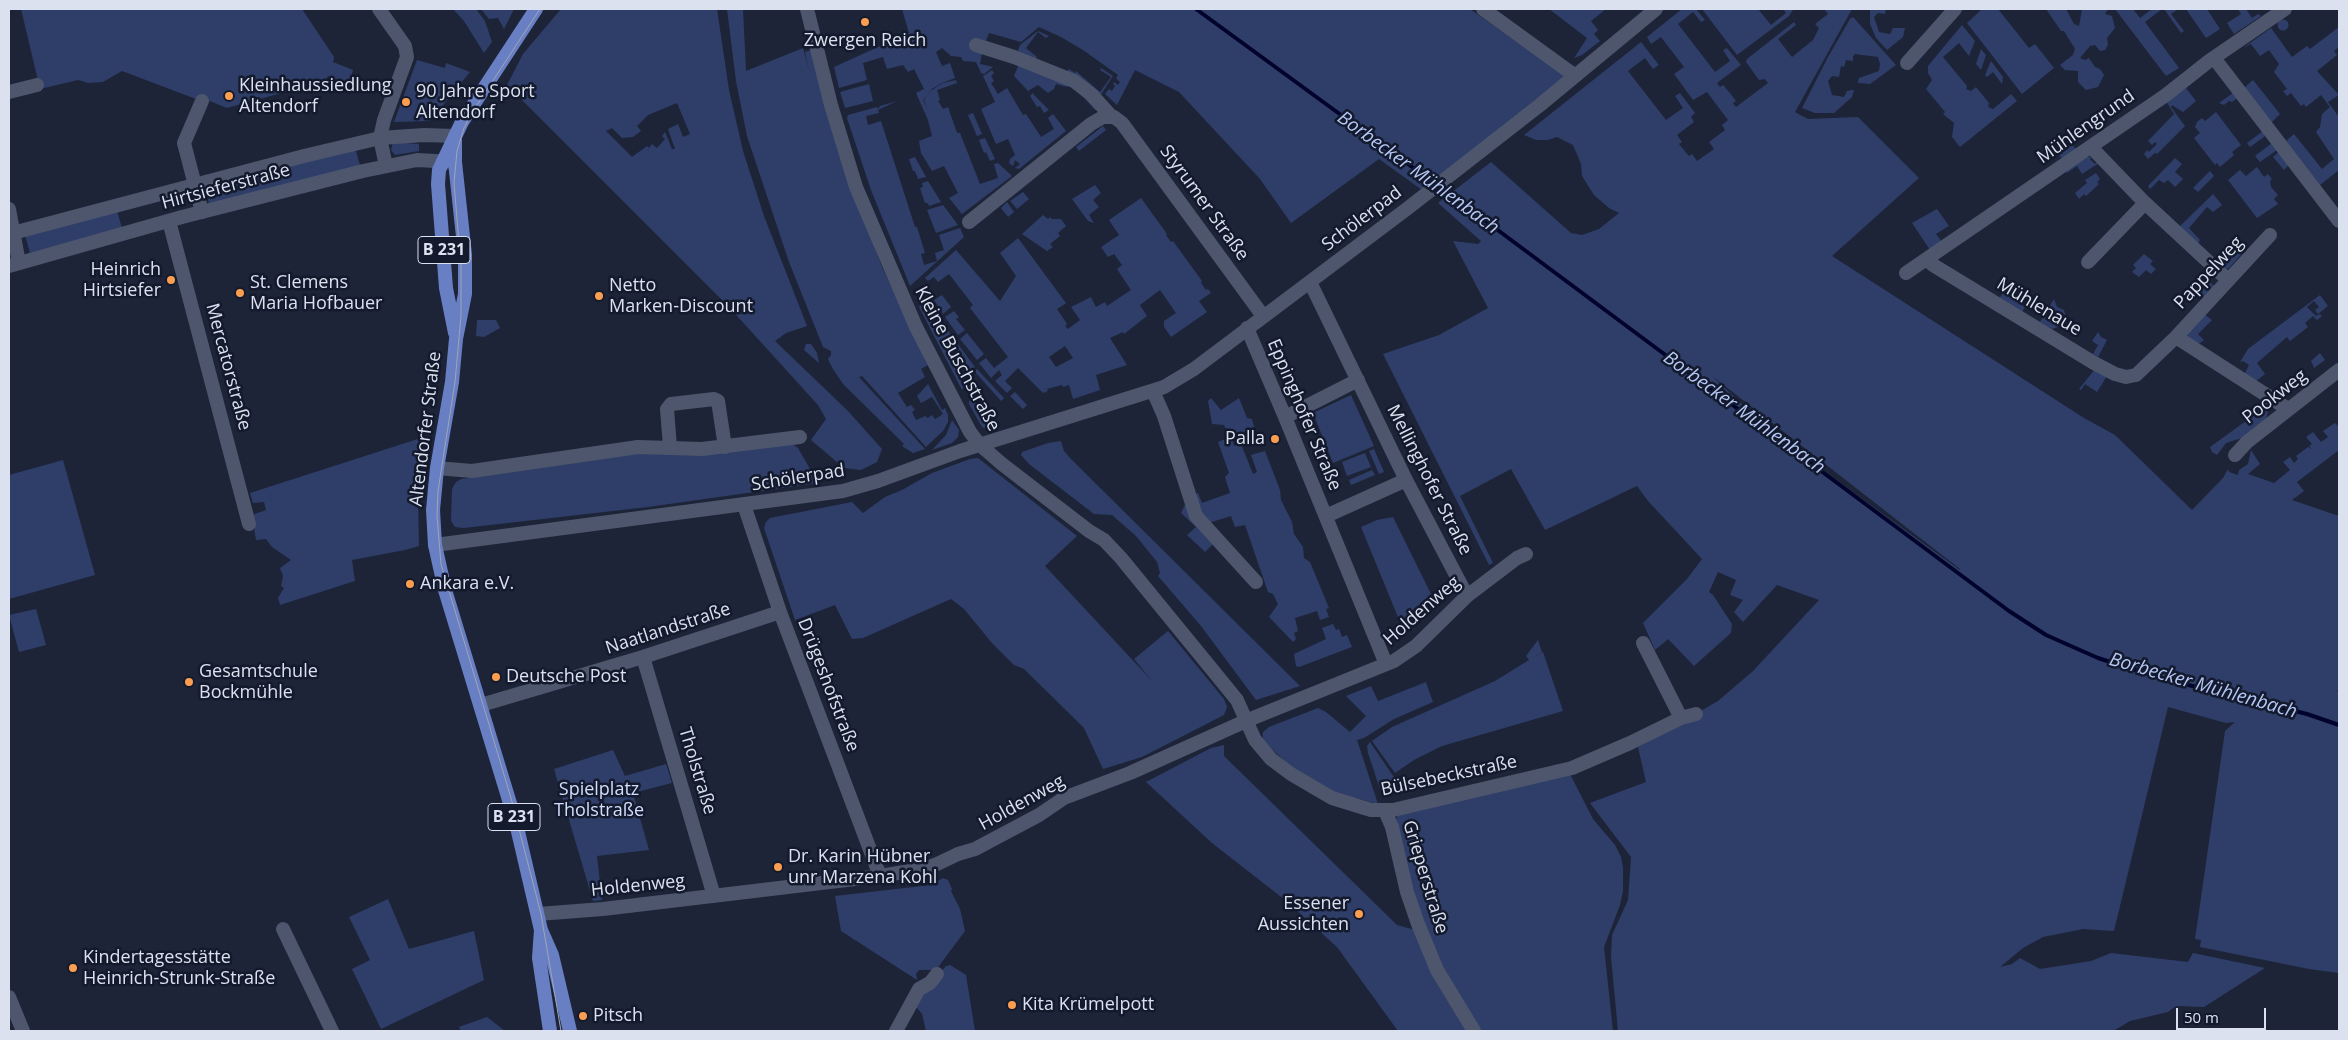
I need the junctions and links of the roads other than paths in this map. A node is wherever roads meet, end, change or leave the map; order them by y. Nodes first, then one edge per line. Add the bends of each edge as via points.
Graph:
1 (379, 9) edge
2 (536, 9) edge
3 (808, 9) edge
4 (1483, 9) edge
5 (1656, 9) edge
6 (1955, 9) edge
7 (2285, 9) edge
8 (976, 45) dead end
9 (2214, 58) junction
10 (1907, 63) dead end
11 (1574, 75) junction
12 (37, 85) dead end
13 (9, 92) edge
14 (202, 101) dead end
15 (1111, 116) junction
16 (455, 136) junction
17 (380, 138) junction
18 (2090, 147) junction
19 (448, 162) junction
20 (386, 166) junction
21 (195, 184) junction
22 (2145, 203) junction
23 (9, 209) edge
24 (202, 212) junction
25 (169, 221) junction
26 (2339, 221) edge
27 (969, 222) dead end
28 (11, 233) edge
29 (2270, 235) dead end
30 (1927, 259) junction
31 (2088, 262) dead end
32 (14, 264) edge
33 (1906, 273) dead end
34 (2228, 280) junction
35 (1310, 282) junction
36 (1263, 316) junction
37 (1246, 328) junction
38 (2176, 337) junction
39 (456, 339) junction
40 (2339, 370) edge
41 (2136, 374) joint
42 (1358, 380) junction
43 (1153, 391) junction
44 (2288, 409) junction
45 (1285, 417) junction
46 (800, 437) dead end
47 (980, 444) junction
48 (670, 447) junction
49 (725, 448) junction
50 (2235, 455) dead end
51 (437, 468) junction
52 (1406, 480) junction
53 (744, 505) junction
54 (1326, 516) junction
55 (249, 524) dead end
56 (435, 545) junction
57 (1526, 554) dead end
58 (1256, 582) dead end
59 (1467, 596) junction
60 (780, 612) junction
61 (1643, 643) dead end
62 (643, 657) junction
63 (1386, 664) junction
64 (481, 705) junction
65 (1696, 714) dead end
66 (1681, 718) junction
67 (1248, 720) junction
68 (1386, 811) junction
69 (880, 876) junction
70 (714, 896) junction
71 (538, 914) junction
72 (283, 929) dead end
73 (541, 930) junction
74 (938, 974) dead end
75 (9, 997) edge
76 (23, 1031) edge
77 (332, 1031) edge
78 (550, 1031) edge
79 (570, 1031) edge
80 (896, 1031) edge
81 (1474, 1031) edge

1 - 17 street via 407,52
2 - 16 main road, Altendorfer Straße / B 231
3 - 47 street, Kleine Buschstraße via 831,105 856,187 916,327 970,432
4 - 11 street
5 - 11 street, Schölerpad
6 - 10 street
7 - 9 street, Mühlengrund
8 - 15 street, Styrumer Straße via 1074,81
9 - 18 street, Mühlengrund
9 - 26 street
11 - 35 street, Schölerpad via 1540,105
12 - 13 street
14 - 21 street via 184,143
15 - 27 street via 1091,124
15 - 36 street, Styrumer Straße via 1122,123
16 - 17 street, Hirtsieferstraße
16 - 19 main road, Altendorfer Straße / B 231
17 - 20 street
17 - 21 street, Hirtsieferstraße
18 - 22 street
18 - 30 street, Mühlengrund
19 - 20 street, Hirtsieferstraße via 417,160
19 - 39 main road, Altendorfer Straße / B 231 via 465,275
19 - 39 main road, Altendorfer Straße / B 231 via 438,184 446,288
20 - 24 street, Hirtsieferstraße
21 - 24 street
21 - 28 street, Hirtsieferstraße
22 - 31 street
22 - 34 street
23 - 28 street
24 - 25 street, Hirtsieferstraße
25 - 32 street, Hirtsieferstraße
25 - 55 street, Mercatorstraße
28 - 32 street
29 - 34 street, Pappelweg
30 - 33 street, Mühlengrund
30 - 41 street, Mühlenaue via 2094,363 2121,377
34 - 38 street, Pappelweg
35 - 36 street, Schölerpad
35 - 42 street, Mellinghofer Straße
36 - 37 street, Schölerpad
37 - 43 street, Schölerpad via 1182,377
37 - 45 street, Eppinghofer Straße
38 - 41 street, Pappelweg
38 - 44 street, Pappelweg
39 - 51 main road, Altendorfer Straße / B 231
40 - 44 street, Pookweg
42 - 45 street
42 - 52 street, Mellinghofer Straße
43 - 47 street, Schölerpad
43 - 58 street via 1196,516
44 - 50 street, Pookweg
45 - 54 street, Eppinghofer Straße
46 - 49 street
47 - 53 street, Schölerpad via 859,487
47 - 67 street, Kleine Buschstraße via 1104,540 1237,700
48 - 49 street
48 - 49 street via 667,409 671,404 714,399 718,401
48 - 51 street via 638,447 472,471
51 - 56 main road, Altendorfer Straße / B 231 via 433,510
52 - 54 street, Eppinghofer Straße
52 - 59 street, Mellinghofer Straße
53 - 56 street, Schölerpad
53 - 60 street, Drügeshofstraße
54 - 63 street, Eppinghofer Straße
56 - 64 main road, Altendorfer Straße / B 231 via 447,599
57 - 59 street, Holdenweg
59 - 63 street, Holdenweg via 1416,646
60 - 62 street, Naatlandstraße
60 - 69 street, Drügeshofstraße
61 - 66 street
62 - 64 street, Naatlandstraße
62 - 70 street, Tholstraße
63 - 67 street, Holdenweg
64 - 71 main road, Altendorfer Straße / B 231 via 516,823
65 - 66 street, Bülsebeckstraße
66 - 68 street, Bülsebeckstraße via 1572,768
67 - 68 street, Bülsebeckstraße via 1255,740 1271,759 1291,774 1332,798
67 - 69 street, Holdenweg via 1130,773 1064,798 975,850 923,869
68 - 81 street, Grieperstraße via 1421,932 1437,970
69 - 70 street, Holdenweg
70 - 71 street, Holdenweg
71 - 73 main road, Altendorfer Straße / B 231
72 - 77 street
73 - 78 main road, Altendorfer Straße / B 231 via 539,958
73 - 79 main road, Altendorfer Straße / B 231 via 552,955
74 - 80 street via 919,989
75 - 76 street

